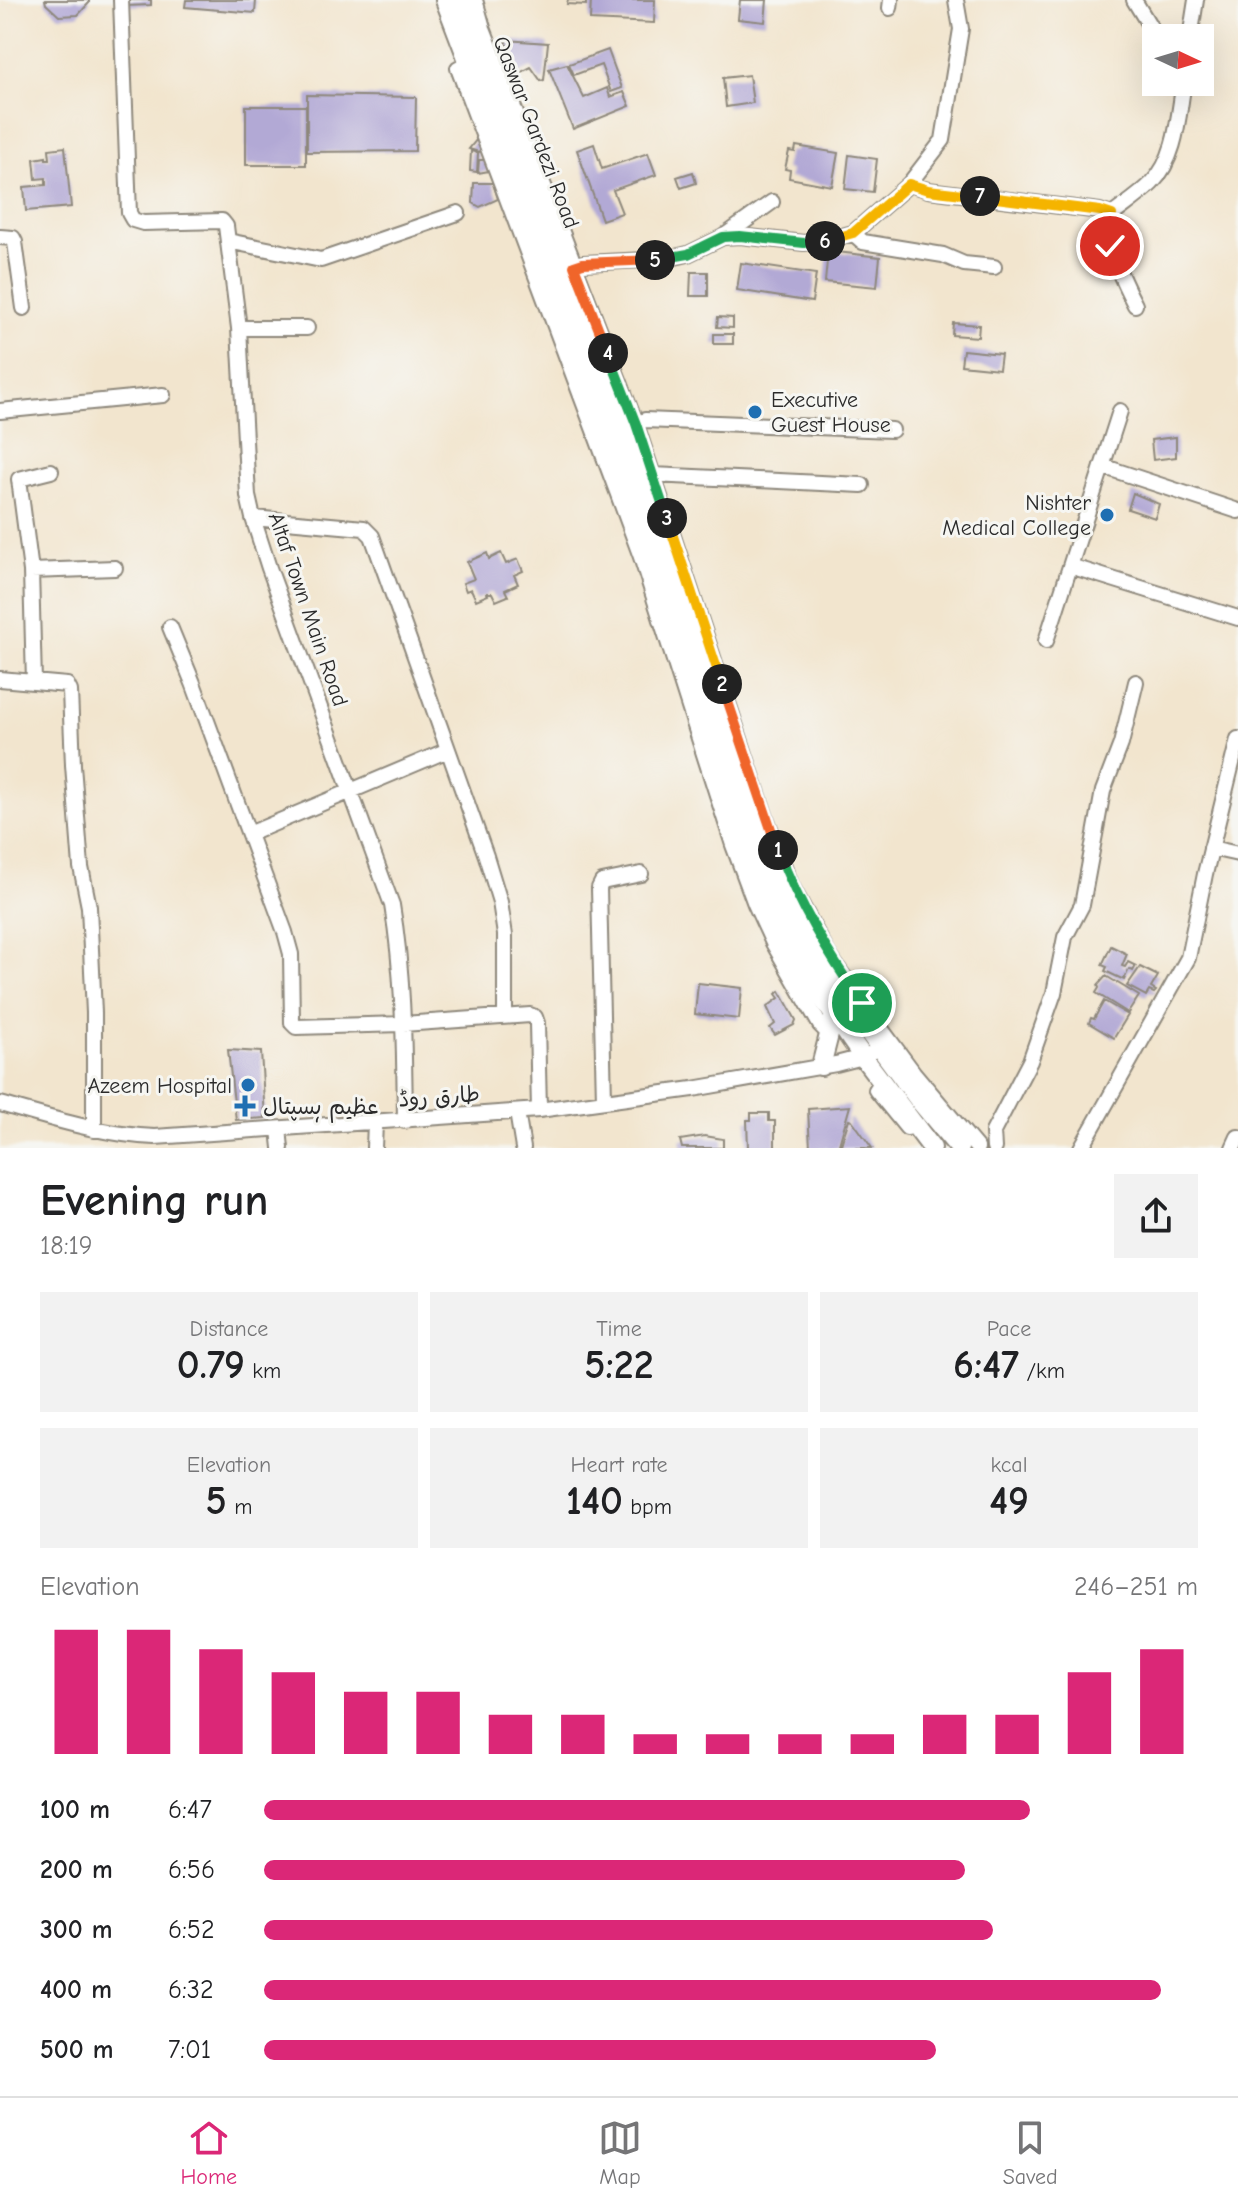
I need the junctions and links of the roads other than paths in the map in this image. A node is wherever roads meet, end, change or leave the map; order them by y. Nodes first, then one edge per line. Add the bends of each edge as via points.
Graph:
1 (121, 0) edge
2 (461, 0) edge
3 (475, 0) edge
4 (956, 0) edge
5 (1134, 0) edge
6 (1196, 0) edge
7 (445, 5) edge
8 (1149, 24) edge
9 (1192, 24) edge
10 (1182, 96) edge
11 (909, 184) junction
12 (772, 202) dead end
13 (458, 213) dead end
14 (1112, 215) junction
15 (853, 233) junction
16 (0, 237) edge
17 (723, 237) junction
18 (228, 241) junction
19 (574, 266) junction
20 (994, 267) dead end
21 (577, 288) junction
22 (1135, 305) dead end
23 (24, 308) dead end
24 (239, 328) junction
25 (307, 328) dead end
26 (163, 395) dead end
27 (0, 411) edge
28 (1120, 411) dead end
29 (630, 426) junction
30 (892, 430) dead end
31 (1102, 466) junction
32 (51, 471) dead end
33 (653, 475) junction
34 (862, 485) dead end
35 (1238, 511) edge
36 (253, 518) junction
37 (1070, 566) junction
38 (115, 568) dead end
39 (31, 571) junction
40 (1238, 618) edge
41 (170, 627) dead end
42 (1046, 641) dead end
43 (0, 679) edge
44 (34, 682) junction
45 (1136, 682) dead end
46 (1238, 739) edge
47 (448, 750) junction
48 (351, 791) junction
49 (249, 834) junction
50 (1211, 848) junction
51 (1238, 854) edge
52 (641, 874) dead end
53 (818, 952) junction
54 (505, 1016) junction
55 (832, 1023) junction
56 (403, 1024) junction
57 (871, 1052) junction
58 (821, 1066) junction
59 (882, 1082) junction
60 (604, 1101) junction
61 (0, 1104) edge
62 (539, 1110) junction
63 (517, 1112) junction
64 (405, 1121) junction
65 (375, 1122) junction
66 (279, 1129) junction
67 (94, 1130) junction
68 (1238, 1137) edge
69 (155, 1142) edge
70 (281, 1148) edge
71 (374, 1148) edge
72 (523, 1148) edge
73 (923, 1148) edge
74 (932, 1148) edge
75 (959, 1148) edge
76 (977, 1148) edge
77 (994, 1148) edge
78 (1081, 1148) edge
79 (1233, 1148) edge

1 - 18 street via 129,213 143,223 222,221
2 - 21 main road, Qaswar Gardezi Road
3 - 19 street
4 - 11 street via 961,29 945,133
5 - 8 street
6 - 9 street
7 - 55 main road via 767,896
10 - 14 street via 1167,162 1151,184
11 - 14 street
11 - 15 street
12 - 17 street
13 - 18 street via 321,260
14 - 22 street via 1110,246
15 - 17 street via 804,243
15 - 20 street via 863,242
16 - 23 street via 15,242
17 - 19 street via 666,259
18 - 24 street, Altaf Town Main Road
19 - 21 street
21 - 29 main road, Qaswar Gardezi Road
24 - 25 street
24 - 36 street, Altaf Town Main Road
26 - 27 street
28 - 31 street
29 - 30 street via 645,420
29 - 33 street
29 - 53 main road, Qaswar Gardezi Road via 753,820 781,893
31 - 35 street
31 - 37 street
32 - 39 street via 19,479
33 - 34 street
33 - 53 street via 766,818
36 - 47 street via 369,532
36 - 48 street, Altaf Town Main Road
37 - 40 street
37 - 42 street
38 - 39 street
39 - 44 street
41 - 49 street
43 - 44 street
44 - 67 street via 67,685 72,698 81,867 89,907
45 - 77 street via 1103,791 1082,905 1065,937 1054,993 1030,1061 993,1132
46 - 50 street
47 - 48 street
47 - 54 street via 500,902
48 - 49 street
48 - 56 street, Altaf Town Main Road via 392,905
49 - 56 street via 291,954 292,1023
50 - 51 street
50 - 78 street via 1188,958
52 - 60 street via 602,882 599,888
53 - 57 main road, Qaswar Gardezi Road
53 - 76 street
54 - 56 street
54 - 62 street via 535,1017
55 - 57 main road
55 - 58 main road
56 - 64 street, Altaf Town Main Road
57 - 58 street, طارق روڈ
57 - 59 main road
57 - 75 main road, Qaswar Gardezi Road
58 - 60 street, طارق روڈ
59 - 73 street via 876,1090
59 - 74 main road
60 - 62 street, طارق روڈ
61 - 67 street, طارق روڈ
62 - 63 street, طارق روڈ
63 - 64 street, طارق روڈ
63 - 72 street
64 - 65 street, طارق روڈ
65 - 66 street, طارق روڈ
65 - 71 street
66 - 69 street, طارق روڈ
66 - 70 street
67 - 69 street, طارق روڈ
68 - 79 street

